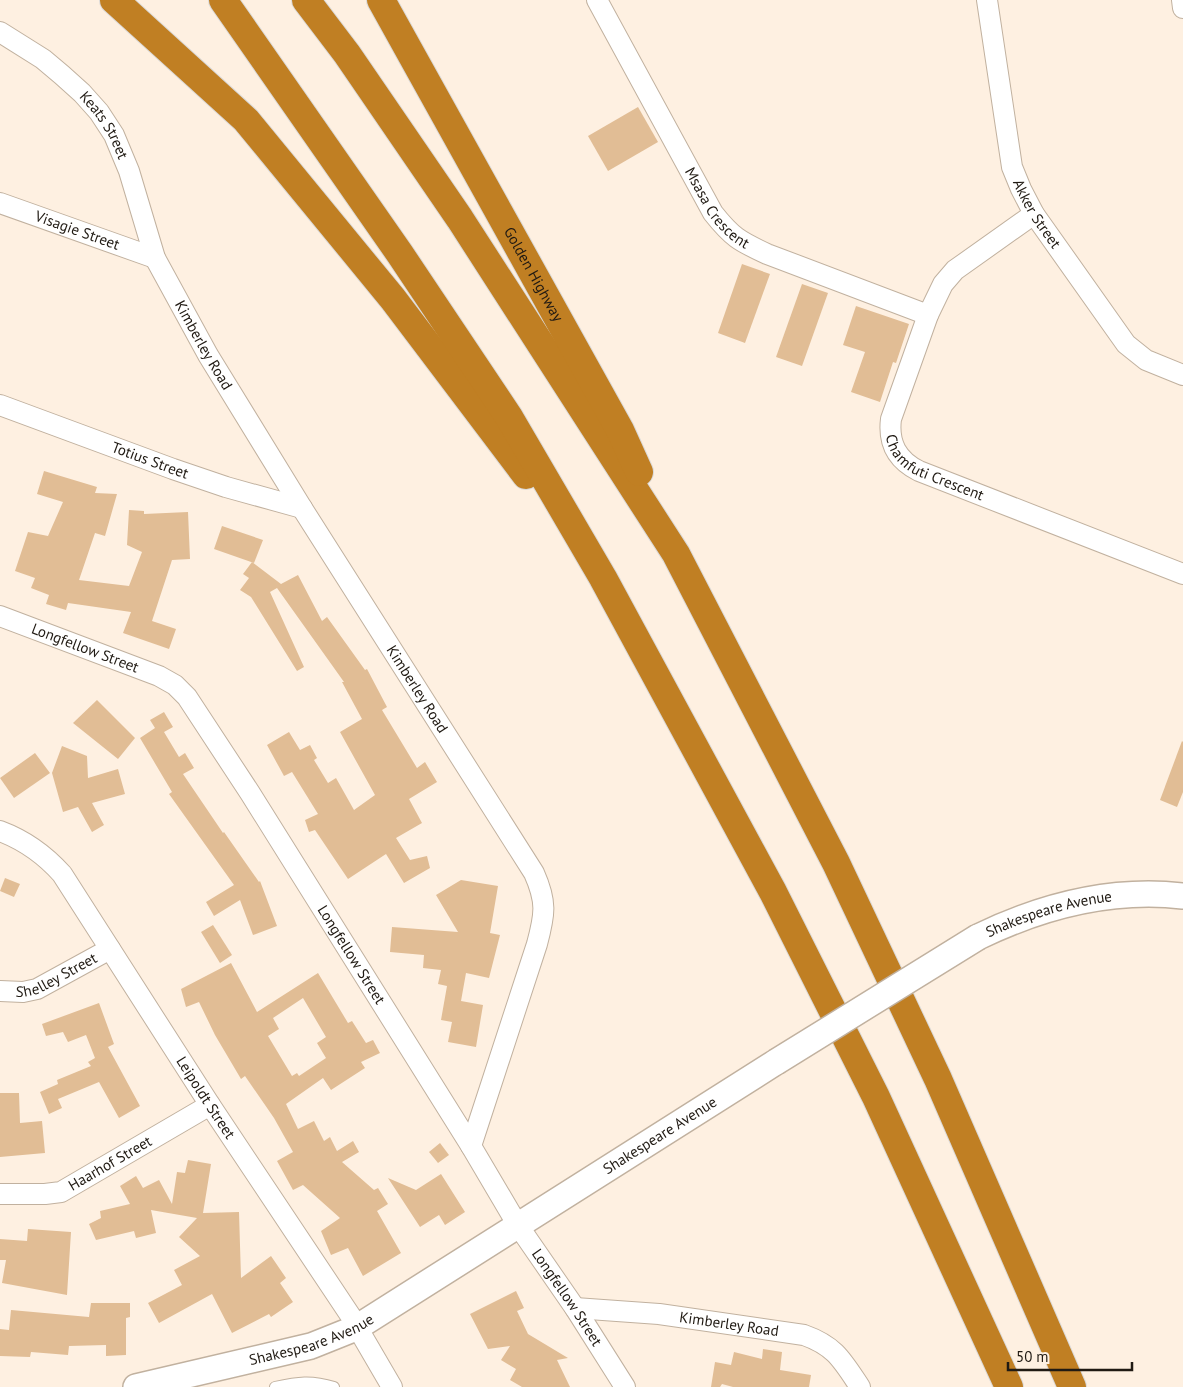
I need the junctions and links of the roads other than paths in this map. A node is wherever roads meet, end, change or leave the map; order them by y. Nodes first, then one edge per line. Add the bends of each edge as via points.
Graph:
1 (114, 0) edge
2 (223, 0) edge
3 (306, 0) edge
4 (381, 0) edge
5 (597, 0) edge
6 (987, 0) edge
7 (1182, 0) edge
8 (1183, 8) edge
9 (0, 32) edge
10 (0, 203) edge
11 (1034, 214) junction
12 (155, 258) junction
13 (928, 315) junction
14 (1183, 376) edge
15 (0, 405) edge
16 (302, 508) junction
17 (676, 554) junction
18 (1183, 574) edge
19 (603, 578) junction
20 (0, 616) edge
21 (0, 831) edge
22 (1183, 896) edge
23 (110, 949) junction
24 (0, 992) edge
25 (210, 1105) junction
26 (471, 1146) junction
27 (0, 1194) edge
28 (517, 1224) junction
29 (575, 1308) junction
30 (356, 1328) junction
31 (136, 1387) edge
32 (275, 1387) edge
33 (334, 1387) edge
34 (392, 1387) edge
35 (625, 1387) edge
36 (860, 1387) edge
37 (1009, 1387) edge
38 (1072, 1387) edge

1 - 19 highway via 246,120 393,299
2 - 19 highway via 509,417
3 - 17 highway via 460,219
4 - 17 highway, Golden Highway via 620,430
5 - 13 street, Msasa Crescent via 713,213 729,233 767,254
6 - 11 street, Akker Street via 1012,167
7 - 8 street
9 - 12 street, Keats Street via 43,59 99,112 114,135 129,171
10 - 12 street, Visagie Street
11 - 13 street, Chamfuti Crescent via 955,270 943,284
11 - 14 street, Akker Street via 1126,344 1146,360
12 - 16 street, Kimberley Road via 208,355
13 - 18 street, Chamfuti Crescent via 891,419 892,444 904,462 919,472
15 - 16 street, Totius Street via 173,469
16 - 26 street, Kimberley Road via 534,873 542,891 544,905 537,944
17 - 38 highway via 845,881 938,1079
19 - 37 highway via 773,892 876,1097
20 - 26 street, Longfellow Street via 160,676 187,697
21 - 23 street, Leipoldt Street via 27,844 51,862
22 - 28 street, Shakespeare Avenue, bridge via 1121,895 1079,902 1022,917 978,937
23 - 24 street, Shelley Street via 37,989
23 - 25 street, Leipoldt Street
25 - 27 street, Haarhof Street via 61,1192
25 - 30 street, Leipoldt Street
26 - 28 street, Longfellow Street
28 - 29 street, Longfellow Street
28 - 30 street, Shakespeare Avenue
29 - 35 street, Longfellow Street
29 - 36 street, Kimberley Road via 659,1314 804,1335 817,1340 840,1357
30 - 31 street, Shakespeare Avenue via 311,1346
30 - 34 street, Leipoldt Street
32 - 33 lane via 312,1382

